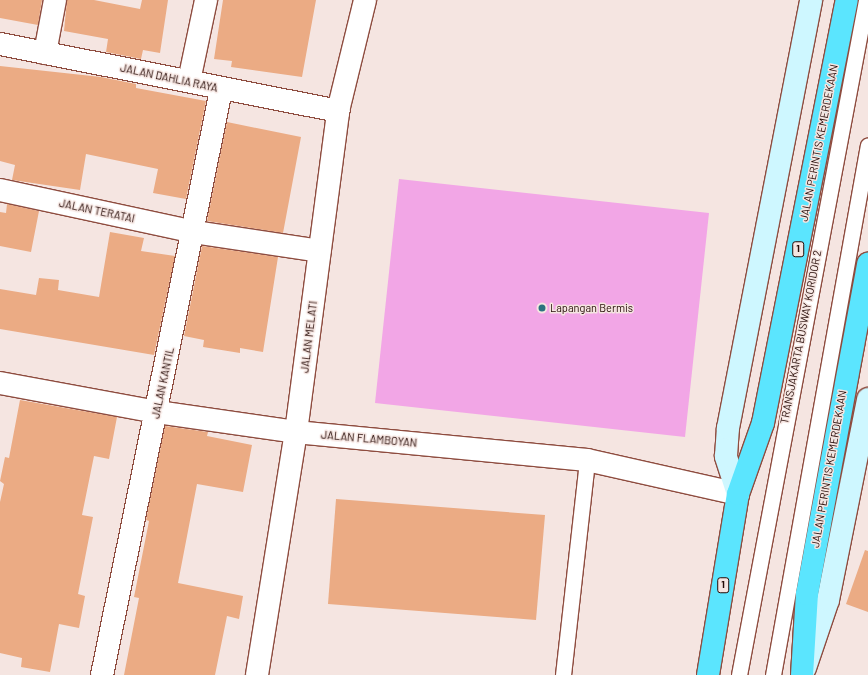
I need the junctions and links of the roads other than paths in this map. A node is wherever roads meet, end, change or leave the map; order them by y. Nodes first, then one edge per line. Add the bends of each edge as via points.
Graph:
1 (55, 0) edge
2 (206, 0) edge
3 (365, 0) edge
4 (811, 0) edge
5 (847, 0) edge
6 (866, 0) edge
7 (0, 44) edge
8 (45, 53) junction
9 (189, 81) junction
10 (221, 90) junction
11 (338, 111) junction
12 (868, 145) edge
13 (0, 190) edge
14 (194, 232) junction
15 (320, 251) junction
16 (868, 264) edge
17 (0, 384) edge
18 (868, 399) edge
19 (157, 412) junction
20 (296, 432) junction
21 (587, 460) junction
22 (738, 494) junction
23 (102, 675) edge
24 (257, 675) edge
25 (563, 675) edge
26 (708, 675) edge
27 (738, 675) edge
28 (773, 675) edge
29 (802, 675) edge

1 - 8 street
2 - 9 street
3 - 11 street, JALAN MELATI
4 - 22 street, JALAN PERINTIS KEMERDEKAAN via 728,428 726,456
5 - 22 highway, JALAN PERINTIS KEMERDEKAAN / 1 via 763,423
6 - 27 lane, TRANSJAKARTA BUSWAY KORIDOR 2
7 - 8 street, JALAN DAHLIA RAYA
8 - 9 street, JALAN DAHLIA RAYA
9 - 10 street, JALAN DAHLIA RAYA
10 - 11 street, JALAN DAHLIA RAYA
10 - 14 street, JALAN KANTIL
11 - 15 street, JALAN MELATI
12 - 28 lane
13 - 14 street, JALAN TERATAI
14 - 15 street, JALAN TERATAI
14 - 19 street, JALAN KANTIL
15 - 20 street, JALAN MELATI
16 - 29 highway, JALAN PERINTIS KEMERDEKAAN via 807,594
17 - 19 street, JALAN FLAMBOYAN
18 - 29 street, JALAN PERINTIS KEMERDEKAAN via 828,600
19 - 20 street, JALAN FLAMBOYAN
19 - 23 street, JALAN KANTIL
20 - 21 street, JALAN FLAMBOYAN
20 - 24 street, JALAN MELATI
21 - 22 street, JALAN FLAMBOYAN
21 - 25 lane
22 - 26 highway, JALAN PERINTIS KEMERDEKAAN / 1

